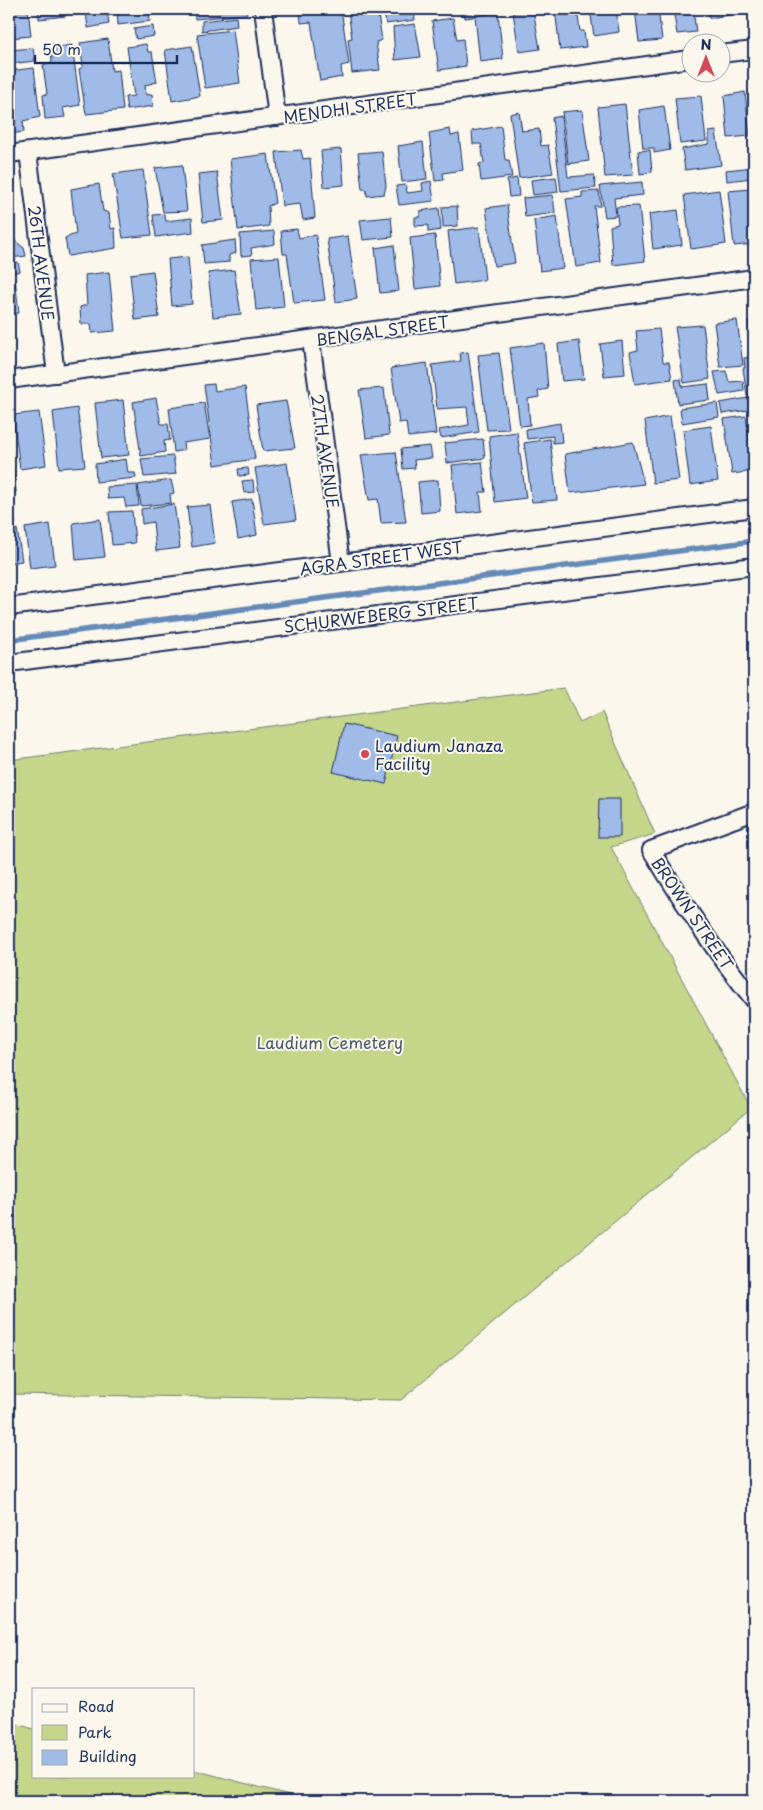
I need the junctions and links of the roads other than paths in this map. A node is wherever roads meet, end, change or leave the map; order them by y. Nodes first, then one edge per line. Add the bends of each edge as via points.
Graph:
1 (263, 9) edge
2 (754, 50) edge
3 (730, 53) edge
4 (680, 60) edge
5 (277, 117) junction
6 (28, 152) junction
7 (9, 154) edge
8 (754, 278) edge
9 (311, 340) junction
10 (56, 374) junction
11 (9, 380) edge
12 (754, 508) edge
13 (341, 563) junction
14 (754, 566) edge
15 (9, 607) edge
16 (9, 663) edge
17 (754, 812) edge
18 (754, 1000) edge

1 - 5 street
2 - 3 street
4 - 5 street, MENDHI STREET
5 - 6 street, MENDHI STREET
6 - 7 street, MENDHI STREET
6 - 10 street, 26TH AVENUE
8 - 9 street, BENGAL STREET
9 - 10 street, BENGAL STREET
9 - 13 street, 27TH AVENUE
10 - 11 street, BENGAL STREET
12 - 13 street, AGRA STREET WEST
13 - 15 street, AGRA STREET WEST
14 - 16 street, SCHURWEBERG STREET
17 - 18 street, BROWN STREET via 651,850 692,917

